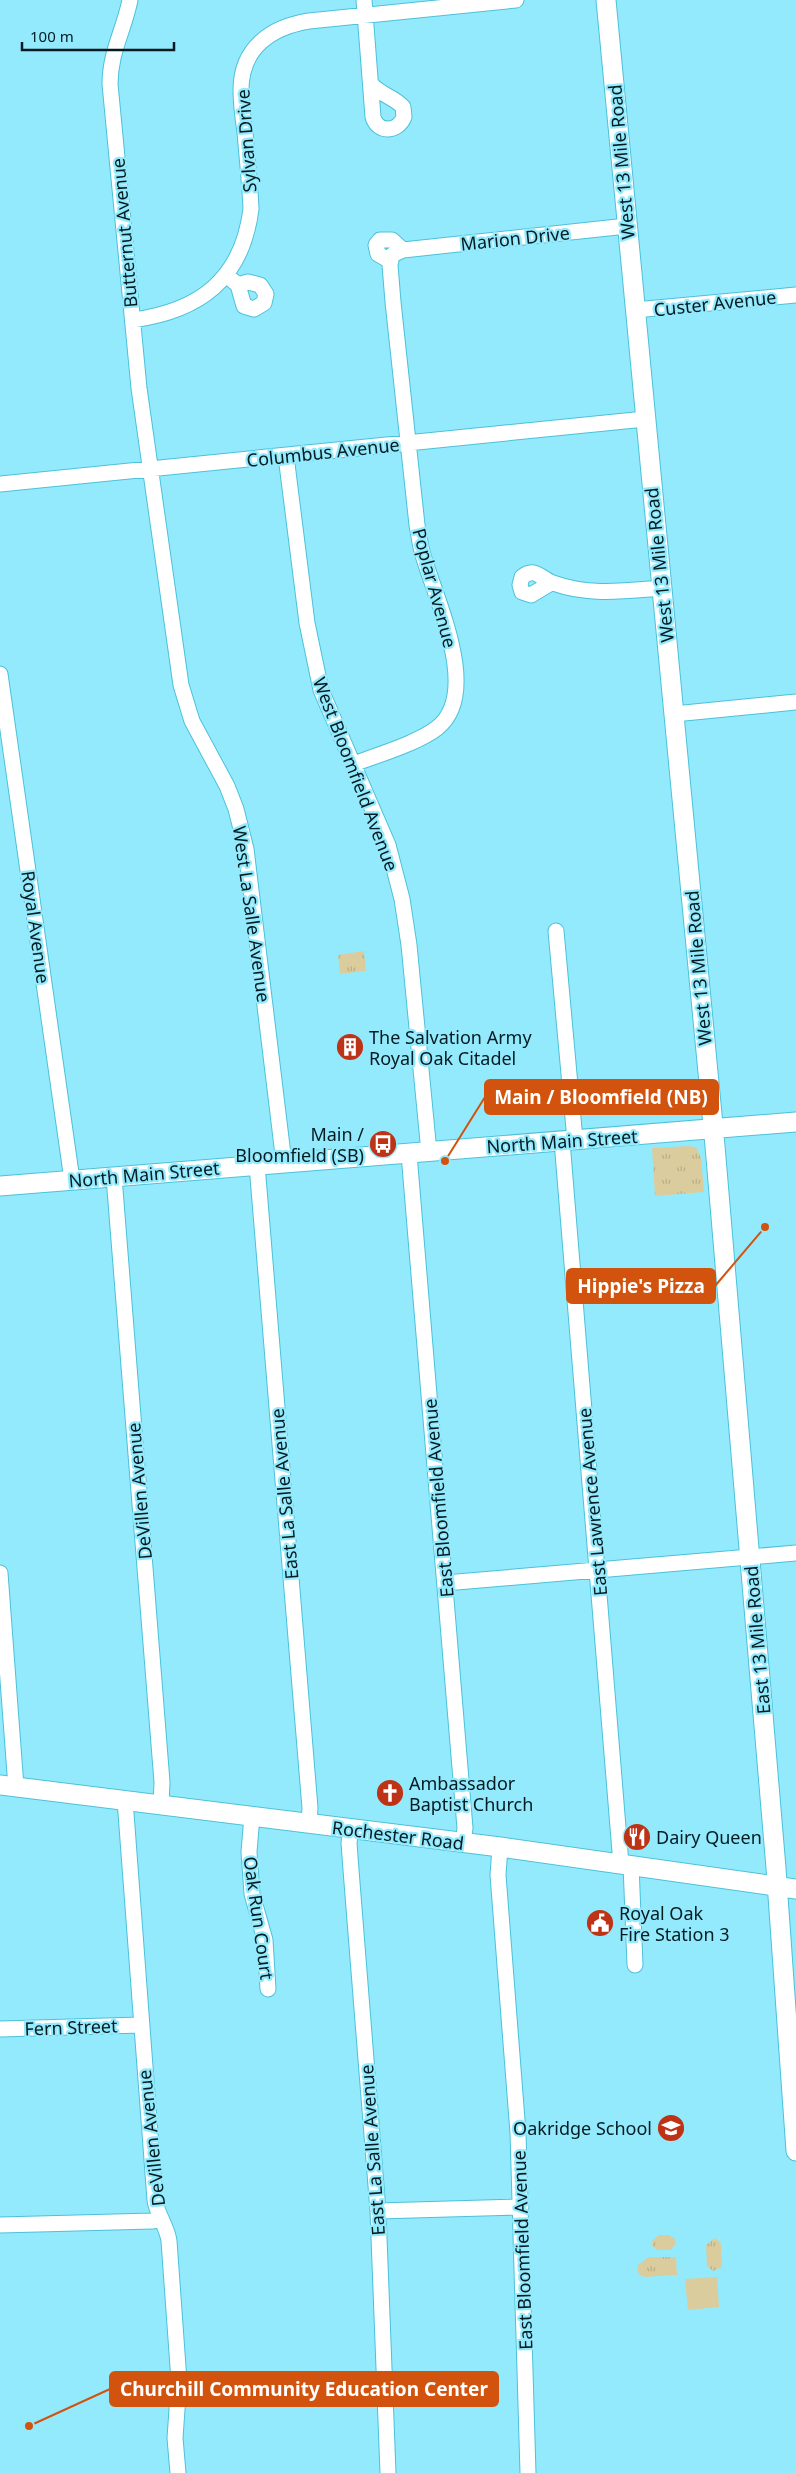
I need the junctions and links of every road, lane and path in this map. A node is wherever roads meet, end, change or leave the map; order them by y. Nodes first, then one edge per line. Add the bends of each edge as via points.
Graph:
1 (130, 0) edge
2 (516, 0) edge
3 (606, 0) edge
4 (364, 8) edge
5 (372, 85) dead end
6 (627, 226) junction
7 (380, 240) dead end
8 (395, 255) junction
9 (226, 275) junction
10 (238, 285) dead end
11 (796, 295) edge
12 (635, 310) junction
13 (132, 320) junction
14 (645, 420) junction
15 (409, 444) junction
16 (286, 456) junction
17 (151, 469) junction
18 (0, 484) edge
19 (551, 583) dead end
20 (662, 588) junction
21 (0, 674) edge
22 (796, 702) edge
23 (674, 714) junction
24 (354, 764) junction
25 (556, 931) dead end
26 (796, 1122) edge
27 (713, 1130) junction
28 (568, 1140) junction
29 (429, 1152) junction
30 (409, 1154) junction
31 (284, 1163) junction
32 (258, 1165) junction
33 (114, 1177) junction
34 (72, 1180) junction
35 (0, 1186) edge
36 (796, 1553) edge
37 (750, 1557) junction
38 (598, 1569) junction
39 (0, 1573) edge
40 (445, 1583) junction
41 (8, 1786) edge
42 (124, 1800) junction
43 (161, 1804) junction
44 (252, 1816) junction
45 (309, 1823) junction
46 (351, 1828) junction
47 (463, 1843) junction
48 (500, 1847) junction
49 (626, 1865) junction
50 (777, 1887) junction
51 (796, 1889) edge
52 (635, 1965) dead end
53 (268, 1989) dead end
54 (141, 2024) junction
55 (0, 2029) edge
56 (796, 2150) edge
57 (521, 2207) junction
58 (378, 2211) junction
59 (161, 2218) junction
60 (0, 2225) edge
61 (178, 2473) edge
62 (388, 2473) edge
63 (528, 2473) edge

1 - 13 street, Butternut Avenue via 114,50 110,84
2 - 4 street, Sylvan Drive
3 - 6 main road, West 13 Mile Road
4 - 5 street
4 - 9 street, Sylvan Drive via 286,25 262,40 248,60 240,92 251,210 245,238
6 - 8 street, Marion Drive
6 - 12 main road, West 13 Mile Road
7 - 8 street via 392,240
8 - 15 street, Poplar Avenue
9 - 10 street
9 - 13 street, Sylvan Drive via 189,305 165,314
11 - 12 street, Custer Avenue
12 - 14 main road, West 13 Mile Road
13 - 17 street, Butternut Avenue
14 - 15 street, Columbus Avenue
14 - 20 main road, West 13 Mile Road
15 - 16 street, Columbus Avenue
15 - 24 street, Poplar Avenue via 420,545 448,634 456,673 455,696 448,716 432,732
16 - 17 street, Columbus Avenue
16 - 24 street, West Bloomfield Avenue via 314,659 333,722
17 - 18 street, Columbus Avenue
17 - 31 street, West La Salle Avenue via 183,692 192,721 227,786 242,829
19 - 20 street via 594,592
20 - 23 main road, West 13 Mile Road
21 - 34 street, Royal Avenue
22 - 23 street
23 - 27 main road, West 13 Mile Road
24 - 29 street, West Bloomfield Avenue via 388,845 402,899
25 - 28 street, East Lawrence Avenue
26 - 27 main road, North Main Street
27 - 28 main road, North Main Street
27 - 37 main road, East 13 Mile Road
28 - 29 main road, North Main Street
28 - 38 street, East Lawrence Avenue
29 - 30 main road, North Main Street
30 - 31 main road, North Main Street
30 - 40 street, East Bloomfield Avenue
31 - 32 main road, North Main Street
32 - 33 main road, North Main Street
32 - 45 street, East La Salle Avenue
33 - 34 main road, North Main Street
33 - 43 street, DeVillen Avenue via 162,1782
34 - 35 main road, North Main Street
36 - 37 street
37 - 38 street
37 - 50 main road, East 13 Mile Road
38 - 40 street
38 - 49 street, East Lawrence Avenue
39 - 41 street
40 - 47 street, East Bloomfield Avenue via 465,1828
41 - 42 main road, Rochester Road
42 - 43 main road, Rochester Road
42 - 54 street, DeVillen Avenue
43 - 44 main road, Rochester Road
44 - 45 main road, Rochester Road
44 - 53 street, Oak Run Court via 249,1852 252,1894 264,1940
45 - 46 main road, Rochester Road
46 - 47 main road, Rochester Road
46 - 58 street, East La Salle Avenue via 350,1860
47 - 48 main road, Rochester Road
48 - 49 main road, Rochester Road
48 - 57 street, East Bloomfield Avenue via 498,1875
49 - 50 main road, Rochester Road
49 - 52 street, East Lawrence Avenue
50 - 51 main road, Rochester Road
50 - 56 main road, East 13 Mile Road
54 - 55 street, Fern Street
54 - 59 street, DeVillen Avenue via 156,2200
57 - 58 street
57 - 63 street, East Bloomfield Avenue
58 - 62 street, East La Salle Avenue
59 - 60 street via 153,2221
59 - 61 street, DeVillen Avenue via 170,2241 179,2381 175,2438

